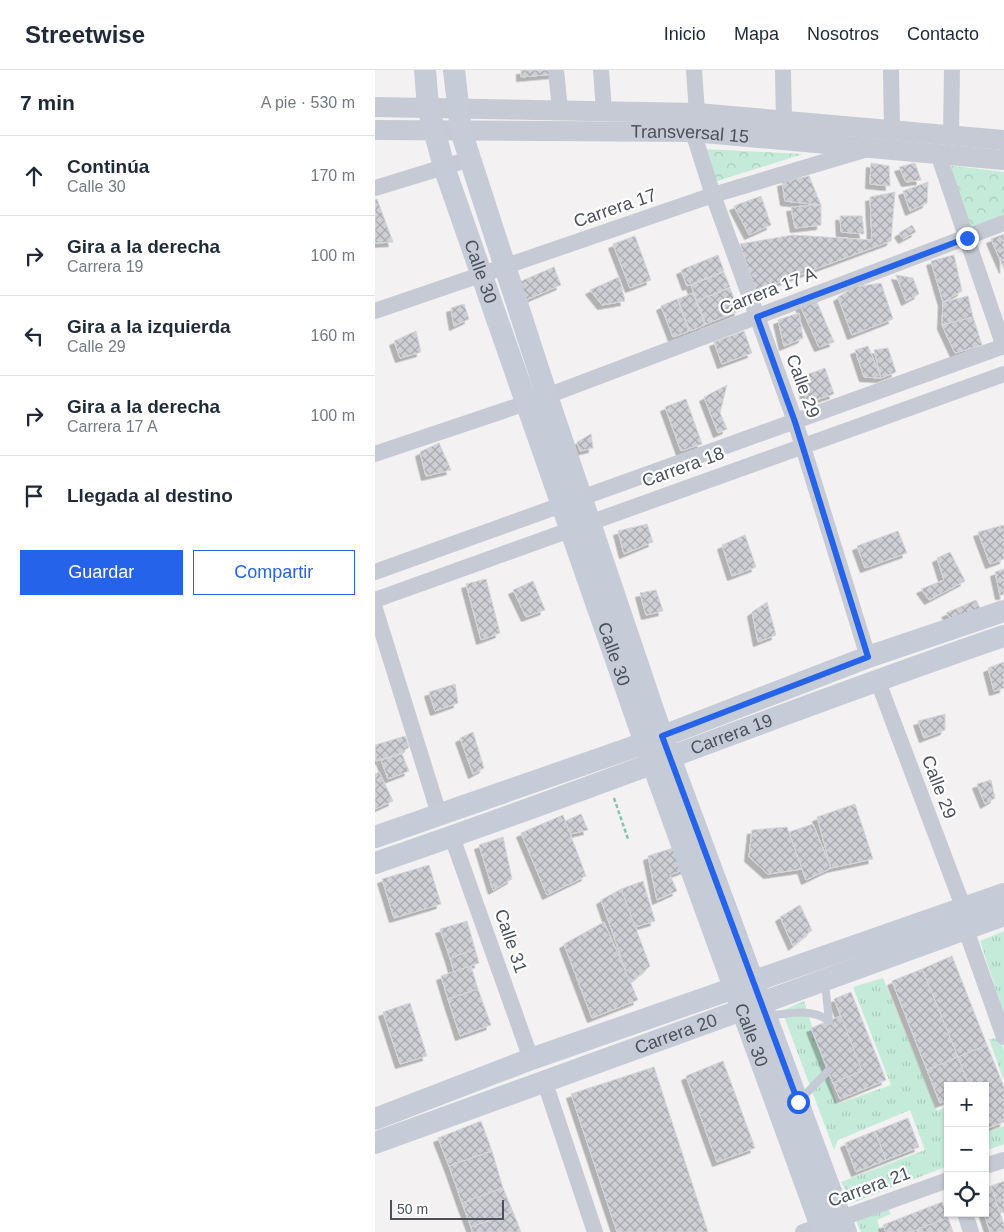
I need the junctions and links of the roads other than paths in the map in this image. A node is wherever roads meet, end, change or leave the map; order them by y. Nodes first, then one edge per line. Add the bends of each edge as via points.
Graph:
1 (425, 70) edge
2 (454, 70) edge
3 (556, 70) edge
4 (601, 70) edge
5 (694, 70) edge
6 (783, 70) edge
7 (891, 70) edge
8 (952, 70) edge
9 (375, 107) edge
10 (428, 107) junction
11 (457, 108) junction
12 (560, 110) junction
13 (604, 111) junction
14 (784, 121) junction
15 (695, 122) junction
16 (375, 130) edge
17 (892, 130) junction
18 (433, 131) junction
19 (461, 131) junction
20 (951, 135) junction
21 (1004, 140) edge
22 (869, 148) junction
23 (938, 154) junction
24 (470, 158) junction
25 (1004, 160) edge
26 (444, 167) junction
27 (375, 188) edge
28 (713, 195) junction
29 (1004, 223) edge
30 (967, 238) junction
31 (506, 266) junction
32 (481, 273) junction
33 (375, 311) edge
34 (757, 317) junction
35 (1004, 346) edge
36 (1004, 374) edge
37 (537, 399) junction
38 (795, 422) junction
39 (803, 446) junction
40 (375, 454) edge
41 (571, 501) junction
42 (580, 525) junction
43 (375, 572) edge
44 (375, 600) edge
45 (375, 609) edge
46 (1004, 611) edge
47 (1004, 636) edge
48 (868, 657) junction
49 (877, 680) junction
50 (658, 750) junction
51 (439, 814) junction
52 (375, 837) edge
53 (453, 837) junction
54 (375, 863) edge
55 (1004, 894) edge
56 (1004, 915) edge
57 (965, 919) junction
58 (825, 980) junction
59 (743, 984) junction
60 (757, 1010) junction
61 (1004, 1037) edge
62 (531, 1059) junction
63 (829, 1071) dead end
64 (544, 1080) junction
65 (798, 1102) junction
66 (375, 1119) edge
67 (375, 1143) edge
68 (1004, 1160) edge
69 (989, 1165) edge
70 (944, 1182) edge
71 (966, 1217) edge
72 (827, 1228) edge
73 (595, 1232) edge
74 (971, 1232) edge

1 - 10 main road, Calle 30
2 - 11 main road, Calle 30
3 - 12 street
4 - 13 street
5 - 15 street, Calle 29
6 - 14 street
7 - 17 street
8 - 20 street
9 - 10 street, Transversal 15
10 - 11 street, Transversal 15
10 - 18 main road, Calle 30
11 - 12 street, Transversal 15
11 - 19 main road, Calle 30
12 - 13 street, Transversal 15
13 - 15 street, Transversal 15
14 - 15 street, Transversal 15
14 - 17 street, Transversal 15
15 - 19 street, Transversal 15
15 - 22 street, Transversal 15
15 - 28 street, Calle 29
16 - 18 street, Transversal 15
17 - 20 street, Transversal 15
18 - 19 street, Transversal 15
18 - 26 main road, Calle 30
19 - 24 main road, Calle 30
20 - 21 street, Transversal 15
22 - 23 street, Transversal 15
22 - 28 street, Carrera 17
23 - 25 street, Transversal 15
23 - 30 street
24 - 26 street
24 - 31 main road, Calle 30
26 - 27 street
26 - 32 main road, Calle 30
28 - 31 street, Carrera 17
28 - 34 street, Calle 29
29 - 30 street, Carrera 17 A
30 - 34 street, Carrera 17 A
30 - 35 street
31 - 32 street, Carrera 17
31 - 37 main road, Calle 30
32 - 33 street, Carrera 17
32 - 37 main road, Calle 30
34 - 37 street, Carrera 17 A
34 - 38 street, Calle 29
35 - 38 street, Carrera 18
36 - 39 street, Carrera 18
37 - 40 street, Carrera 17 A
37 - 41 main road, Calle 30
38 - 39 street, Calle 29
38 - 41 street, Carrera 18
39 - 42 street, Carrera 18
39 - 48 street, Calle 29
41 - 42 main road, Calle 30
41 - 43 street, Carrera 18
42 - 44 street, Carrera 18
42 - 50 main road, Calle 30
45 - 51 street
46 - 48 main road, Carrera 19
47 - 49 main road, Carrera 19
48 - 50 main road, Carrera 19
49 - 50 main road, Carrera 19
49 - 57 street, Calle 29
50 - 51 main road, Carrera 19
50 - 53 main road, Carrera 19 via 608,781
50 - 59 main road, Calle 30
51 - 52 main road, Carrera 19
53 - 54 main road, Carrera 19
53 - 62 street, Calle 31
55 - 57 main road, Carrera 20
56 - 57 main road, Carrera 20
57 - 58 main road, Carrera 20
57 - 59 main road, Carrera 20
57 - 61 street, Calle 29
58 - 60 main road, Carrera 20
58 - 60 lane via 829,1021 821,1015
59 - 60 main road, Calle 30
59 - 62 main road, Carrera 20
60 - 64 main road, Carrera 20
60 - 65 main road, Calle 30
60 - 72 main road, Calle 30
62 - 66 main road, Carrera 20
63 - 65 lane
64 - 67 main road, Carrera 20
64 - 73 street
65 - 72 main road, Calle 30
68 - 69 street
70 - 72 street, Carrera 21
71 - 74 street

